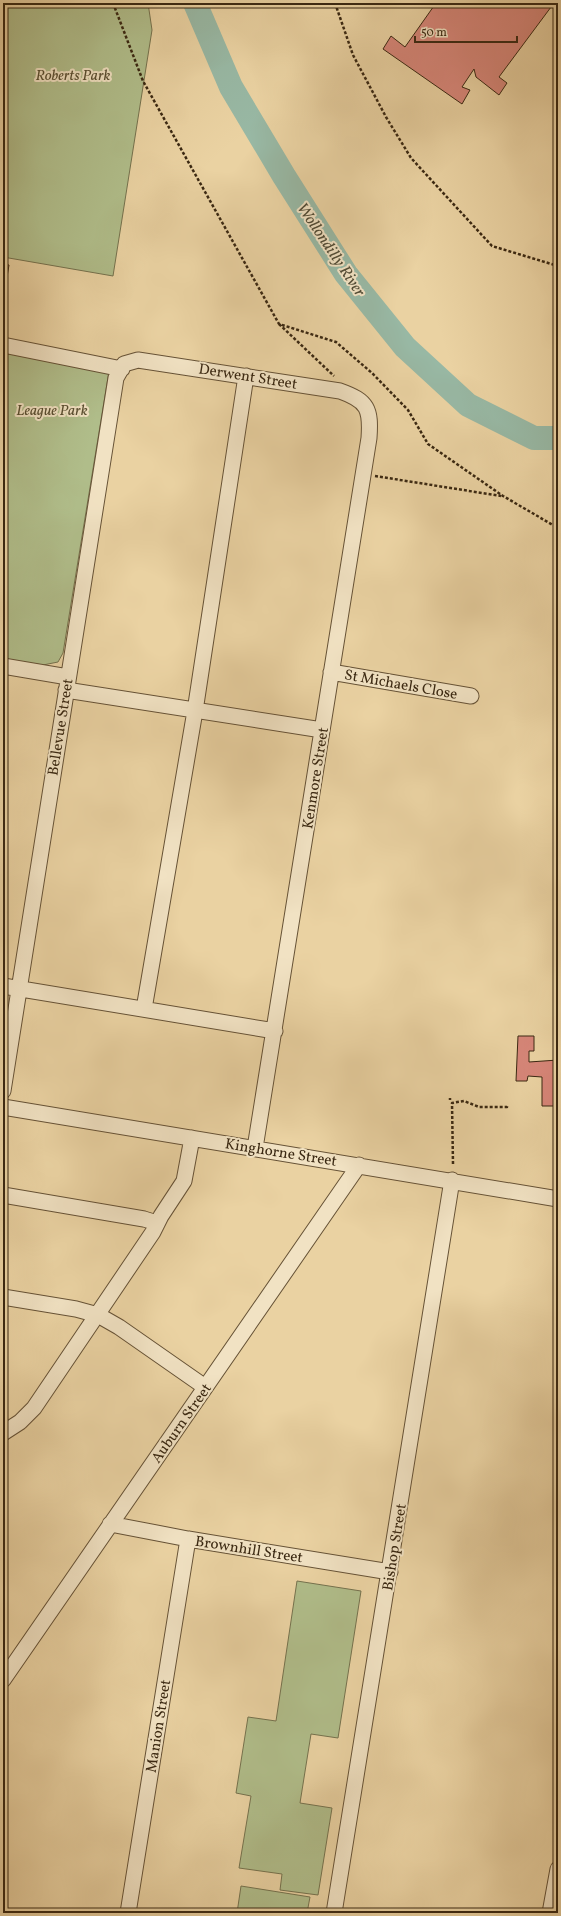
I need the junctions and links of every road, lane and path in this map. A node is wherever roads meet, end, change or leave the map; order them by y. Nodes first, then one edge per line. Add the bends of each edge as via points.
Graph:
1 (113, 3) edge
2 (335, 3) edge
3 (558, 266) edge
4 (279, 324) junction
5 (3, 345) edge
6 (123, 367) junction
7 (246, 376) junction
8 (339, 381) dead end
9 (367, 407) joint
10 (363, 474) junction
11 (503, 496) junction
12 (558, 528) edge
13 (3, 666) edge
14 (331, 672) junction
15 (67, 684) junction
16 (470, 696) dead end
17 (195, 711) junction
18 (322, 730) junction
19 (3, 986) edge
20 (20, 989) junction
21 (144, 1009) junction
22 (275, 1031) junction
23 (3, 1091) edge
24 (508, 1105) dead end
25 (3, 1107) edge
26 (192, 1138) junction
27 (256, 1148) junction
28 (453, 1164) dead end
29 (359, 1165) junction
30 (452, 1180) junction
31 (3, 1195) edge
32 (558, 1199) edge
33 (157, 1223) junction
34 (3, 1297) edge
35 (98, 1315) junction
36 (206, 1387) junction
37 (3, 1433) edge
38 (110, 1524) junction
39 (188, 1539) junction
40 (390, 1572) junction
41 (3, 1680) edge
42 (558, 1869) edge
43 (128, 1913) edge
44 (334, 1913) edge
45 (550, 1913) edge

1 - 4 path via 143,80
2 - 3 path via 353,54 411,158 492,246
4 - 8 path
4 - 11 path via 336,342 372,373 408,410 428,444
5 - 6 street
6 - 7 street, Derwent Street via 138,360 146,360
6 - 15 street, Bellevue Street via 116,378 112,393
7 - 9 street, Derwent Street via 340,391 356,397
7 - 17 street
9 - 10 street, Kenmore Street via 370,421
10 - 11 path
10 - 14 street, Kenmore Street
11 - 12 path
13 - 15 street
14 - 16 street, St Michaels Close
14 - 18 street, Kenmore Street
15 - 17 street
15 - 20 street, Bellevue Street
17 - 18 street
17 - 21 street
18 - 22 street, Kenmore Street
19 - 20 street
20 - 21 street
20 - 23 street, Bellevue Street
21 - 22 street
22 - 27 street, Kenmore Street
24 - 28 path via 479,1107 464,1101 452,1103
25 - 26 street, Kinghorne Street
26 - 27 street, Kinghorne Street
26 - 33 street via 184,1181
27 - 29 street, Kinghorne Street
29 - 30 street, Kinghorne Street
29 - 36 street, Auburn Street
30 - 32 street, Kinghorne Street
30 - 40 street, Bishop Street
31 - 33 street
33 - 35 street
34 - 35 street
35 - 36 street
35 - 37 street via 34,1408 20,1422
36 - 38 street, Auburn Street
38 - 39 street, Brownhill Street
38 - 41 street, Auburn Street
39 - 40 street, Brownhill Street
39 - 43 street, Manion Street
40 - 44 street, Bishop Street
42 - 45 street

